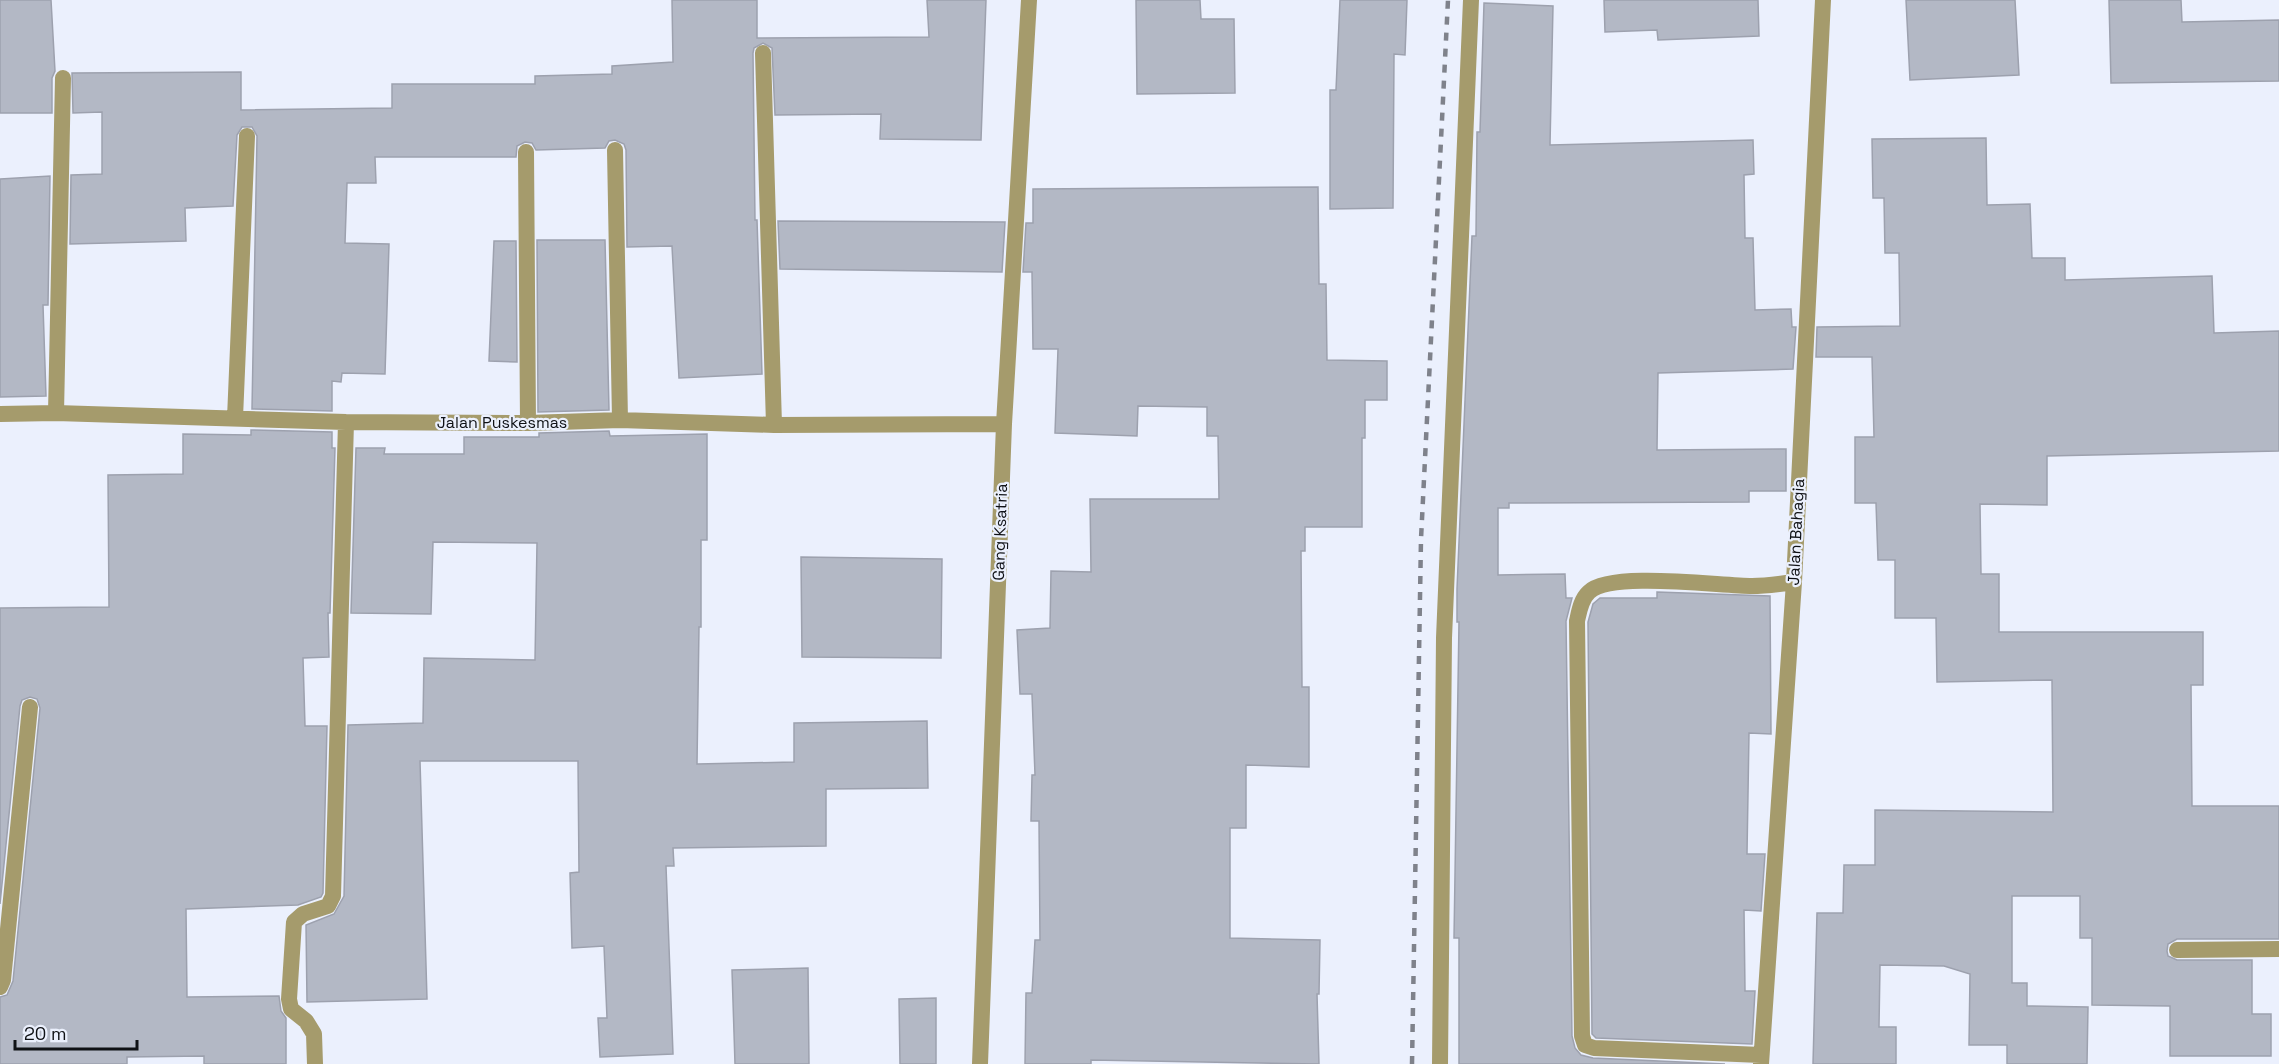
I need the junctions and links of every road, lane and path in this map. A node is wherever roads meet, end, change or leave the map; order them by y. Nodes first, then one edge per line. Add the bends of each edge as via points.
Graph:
1 (1029, 0) edge
2 (1471, 0) edge
3 (1823, 0) edge
4 (763, 53) dead end
5 (63, 78) dead end
6 (248, 136) dead end
7 (615, 150) dead end
8 (526, 152) dead end
9 (56, 413) junction
10 (0, 414) edge
11 (235, 418) junction
12 (620, 420) junction
13 (346, 422) junction
14 (528, 423) junction
15 (1004, 424) junction
16 (774, 425) junction
17 (1794, 582) junction
18 (30, 706) dead end
19 (2279, 949) edge
20 (2177, 950) dead end
21 (1, 982) edge
22 (1761, 1059) edge
23 (315, 1064) edge
24 (980, 1064) edge
25 (1440, 1064) edge

1 - 15 street, Gang Ksatria
2 - 25 street via 1444,638
3 - 17 street, Jalan Bahagia
4 - 16 street
5 - 9 street
6 - 11 street
7 - 12 street
8 - 14 street
9 - 10 street, Jalan Puskesmas
9 - 11 street, Jalan Puskesmas
11 - 13 street, Jalan Puskesmas
12 - 14 street, Jalan Puskesmas
12 - 16 street, Jalan Puskesmas
13 - 14 street, Jalan Puskesmas
13 - 23 street via 333,896 327,906 294,921 288,991 291,1009 314,1034
15 - 16 street, Jalan Puskesmas
15 - 24 street, Gang Ksatria
17 - 22 street, Jalan Bahagia
17 - 22 street via 1754,586 1626,580 1589,591 1576,621 1585,1045
18 - 21 street
19 - 20 street

